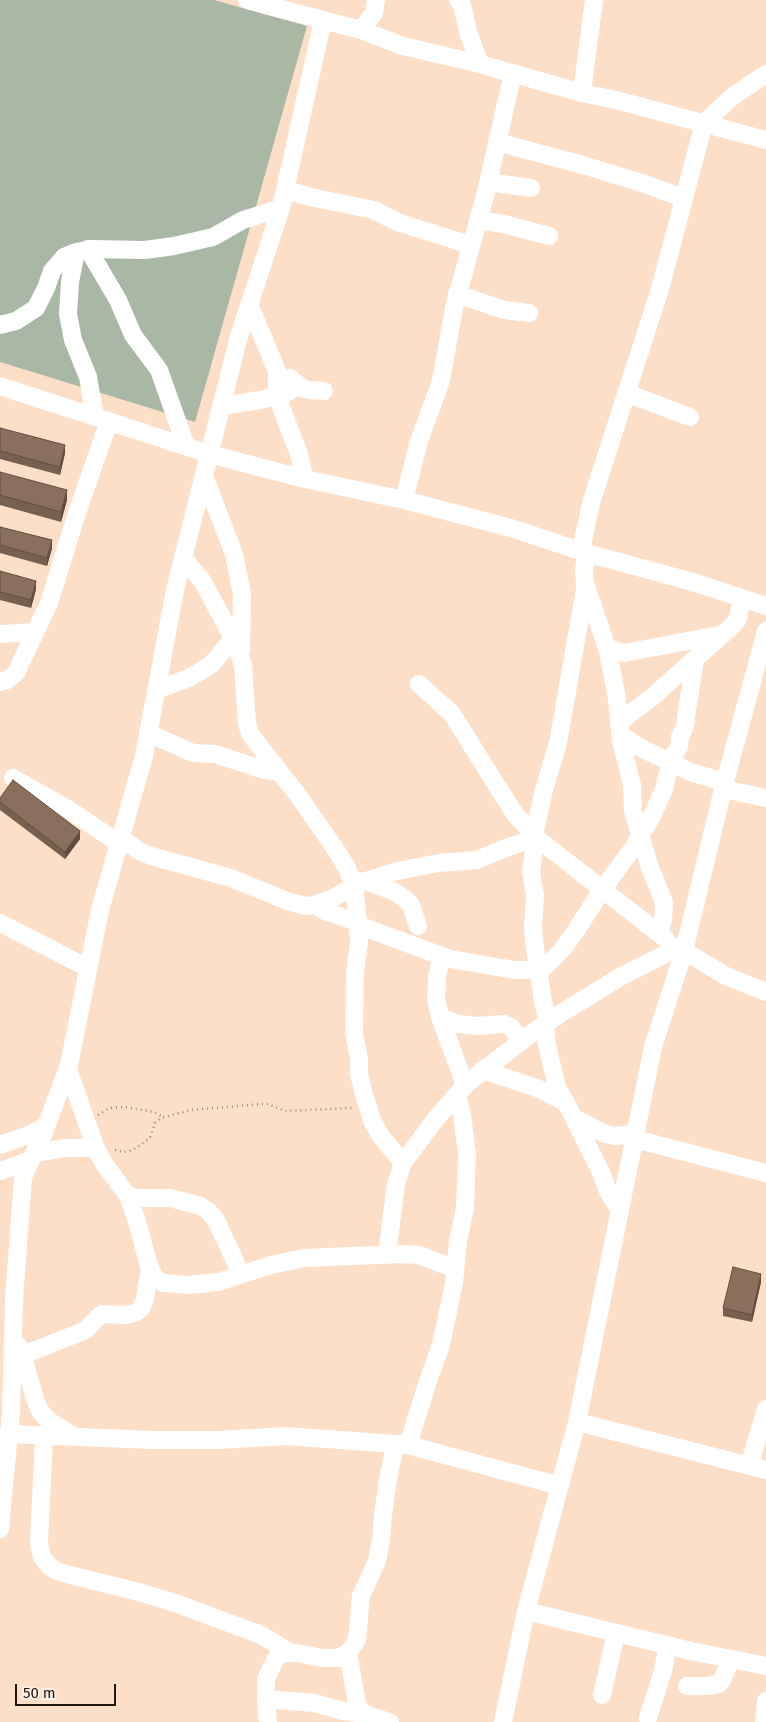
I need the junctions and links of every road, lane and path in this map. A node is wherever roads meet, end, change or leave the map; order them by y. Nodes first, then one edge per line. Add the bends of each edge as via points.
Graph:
1 (247, 0) edge
2 (376, 0) edge
3 (458, 0) edge
4 (594, 0) edge
5 (323, 20) junction
6 (361, 30) junction
7 (480, 64) junction
8 (513, 73) junction
9 (766, 74) edge
10 (582, 93) junction
11 (704, 123) junction
12 (766, 140) edge
13 (497, 142) junction
14 (488, 182) junction
15 (530, 188) dead end
16 (286, 190) junction
17 (683, 198) junction
18 (281, 208) junction
19 (478, 220) junction
20 (548, 236) dead end
21 (470, 245) junction
22 (82, 251) junction
23 (457, 294) junction
24 (250, 304) junction
25 (529, 312) dead end
26 (0, 324) edge
27 (275, 368) junction
28 (0, 386) edge
29 (298, 386) junction
30 (324, 391) dead end
31 (626, 393) junction
32 (278, 395) junction
33 (222, 406) junction
34 (690, 417) dead end
35 (102, 419) junction
36 (186, 446) junction
37 (210, 454) junction
38 (204, 476) junction
39 (305, 479) junction
40 (404, 500) junction
41 (584, 552) junction
42 (183, 557) junction
43 (586, 586) junction
44 (742, 598) junction
45 (766, 606) edge
46 (766, 631) edge
47 (36, 632) junction
48 (0, 634) edge
49 (721, 635) junction
50 (233, 638) junction
51 (608, 648) junction
52 (241, 658) junction
53 (695, 659) junction
54 (0, 682) edge
55 (419, 684) dead end
56 (156, 690) junction
57 (620, 730) junction
58 (148, 733) junction
59 (671, 762) junction
60 (279, 772) junction
61 (13, 778) edge
62 (724, 785) junction
63 (766, 798) edge
64 (641, 836) junction
65 (537, 840) junction
66 (120, 841) junction
67 (357, 882) junction
68 (602, 890) junction
69 (314, 905) junction
70 (0, 923) edge
71 (358, 923) junction
72 (418, 926) dead end
73 (659, 932) junction
74 (682, 948) junction
75 (442, 956) junction
76 (88, 968) junction
77 (539, 971) junction
78 (766, 992) edge
79 (440, 1017) junction
80 (547, 1023) junction
81 (521, 1041) junction
82 (68, 1069) junction
83 (482, 1070) junction
84 (461, 1090) junction
85 (367, 1107) junction
86 (570, 1110) junction
87 (85, 1116) junction
88 (163, 1117) junction
89 (47, 1125) junction
90 (635, 1136) junction
91 (0, 1145) edge
92 (95, 1148) junction
93 (33, 1156) junction
94 (403, 1163) junction
95 (0, 1171) edge
96 (766, 1172) edge
97 (128, 1196) junction
98 (620, 1211) junction
99 (387, 1255) junction
100 (150, 1268) junction
101 (455, 1269) junction
102 (241, 1274) junction
103 (13, 1336) junction
104 (22, 1354) junction
105 (35, 1399) junction
106 (5, 1406) edge
107 (766, 1409) edge
108 (577, 1422) junction
109 (8, 1434) junction
110 (40, 1436) junction
111 (75, 1438) junction
112 (402, 1444) junction
113 (749, 1466) junction
114 (766, 1470) edge
115 (560, 1486) junction
116 (0, 1529) edge
117 (526, 1611) junction
118 (616, 1632) junction
119 (668, 1645) junction
120 (291, 1653) junction
121 (348, 1653) junction
122 (731, 1658) junction
123 (766, 1666) edge
124 (688, 1686) dead end
125 (602, 1696) dead end
126 (266, 1699) junction
127 (766, 1701) edge
128 (363, 1714) junction
129 (648, 1718) dead end
130 (268, 1722) edge
131 (390, 1722) edge
132 (503, 1722) edge
133 (764, 1722) edge

1 - 5 street
2 - 6 street via 374,12
3 - 7 street
4 - 10 street
5 - 6 street
5 - 16 street
6 - 7 street via 403,46
7 - 8 street
8 - 10 street
8 - 13 street
9 - 11 street via 732,97
10 - 11 street
11 - 12 street
11 - 17 street
13 - 14 street
13 - 17 street via 583,165
14 - 15 street
14 - 19 street
16 - 18 street
16 - 21 street via 374,210 397,222
17 - 31 street via 660,289
18 - 22 street via 243,220 213,236 174,246
18 - 24 street
19 - 20 street
19 - 21 street
21 - 23 street
22 - 26 street via 64,257 52,272 36,308 16,321
22 - 35 street via 70,282 68,314 73,340
22 - 36 street via 118,300 133,335 160,370
23 - 25 street via 504,310
23 - 40 street via 441,381 419,440
24 - 27 street
24 - 33 street
27 - 29 street
27 - 32 street
28 - 35 street
29 - 30 street
29 - 32 street
31 - 34 street
31 - 41 street via 591,503
32 - 33 street
32 - 39 street
33 - 37 street
35 - 36 street
35 - 47 street via 77,513
36 - 37 street
37 - 38 street
37 - 39 street
38 - 42 street
38 - 52 street via 234,554 242,594
39 - 40 street
40 - 41 street via 511,528
41 - 43 street
41 - 44 street
42 - 50 street via 203,582
42 - 56 street
43 - 51 street
43 - 65 street via 558,743 544,790
44 - 45 street
44 - 49 street via 738,618
46 - 62 street
47 - 48 street
47 - 54 street via 16,673
49 - 51 street via 624,654
49 - 53 street
50 - 52 street
50 - 56 street via 204,669
51 - 57 street
52 - 60 street via 250,734
53 - 57 street via 630,712
53 - 59 street via 684,726
55 - 65 street via 452,714 514,814
56 - 58 street
57 - 59 street via 639,746
57 - 64 street via 632,785 633,811
58 - 60 street via 193,753 215,754
58 - 66 street
59 - 62 street
59 - 64 street via 664,789
60 - 67 street
61 - 66 street
62 - 63 street
62 - 74 street
64 - 68 street
64 - 73 street via 664,902
65 - 67 street via 519,843 477,860 439,863
65 - 68 street
65 - 77 street via 532,872 535,895 533,926
66 - 69 street via 151,856 231,878 290,902
66 - 76 street via 100,910
67 - 69 street via 333,898
67 - 71 street
67 - 72 street via 393,891 404,898 411,905
68 - 73 street
68 - 77 street via 562,950
69 - 71 street
70 - 76 street
71 - 75 street
71 - 85 street via 354,1033
73 - 74 street
74 - 78 street via 726,976
74 - 80 street via 620,977
74 - 90 street via 653,1048
75 - 77 street via 515,970
75 - 79 street via 436,999
76 - 82 street
77 - 80 street
79 - 81 street via 476,1026 504,1024 510,1026
79 - 84 street
80 - 81 street
80 - 86 street via 551,1067 557,1087
81 - 83 street
82 - 87 street
82 - 89 street
83 - 84 street
83 - 86 street via 537,1088
84 - 94 street
84 - 101 street via 467,1153 465,1208
85 - 88 path via 285,1111 262,1104 191,1110
85 - 94 street via 380,1135
86 - 90 street via 605,1134
86 - 98 street
87 - 88 path via 95,1116 114,1107 154,1112
87 - 92 street
88 - 92 path via 155,1123 150,1138 133,1150
89 - 91 street
89 - 93 street
90 - 96 street
90 - 98 street
92 - 93 street via 65,1148
92 - 97 street
93 - 95 street
93 - 103 street via 24,1177
94 - 99 street via 396,1184
97 - 100 street
97 - 102 street via 170,1198 201,1206 216,1220
98 - 108 street
99 - 101 street via 419,1256
99 - 102 street via 304,1258
100 - 102 street via 156,1279 173,1285 218,1282
100 - 104 street via 145,1298 138,1311 124,1315 102,1314 81,1332
101 - 112 street via 441,1345
103 - 104 street
103 - 106 street
104 - 105 street
105 - 110 street via 33,1412
105 - 111 street via 49,1421
106 - 109 street
107 - 113 street
108 - 113 street
108 - 115 street
109 - 110 street
109 - 116 street
110 - 111 street
110 - 120 street via 39,1543 42,1557 49,1566 70,1576 178,1604 261,1635
111 - 112 street via 219,1440 286,1436
112 - 115 street
112 - 121 street via 389,1473 382,1540 377,1561 361,1596 357,1640
113 - 114 street
115 - 117 street
117 - 118 street
117 - 132 street
118 - 119 street
118 - 125 street
119 - 122 street
119 - 129 street
120 - 121 street via 323,1658 338,1658
120 - 126 street via 282,1653 270,1667
121 - 128 street via 358,1710
122 - 123 street
122 - 124 street via 719,1684
126 - 128 street via 314,1703
126 - 130 street
127 - 133 street
128 - 131 street

